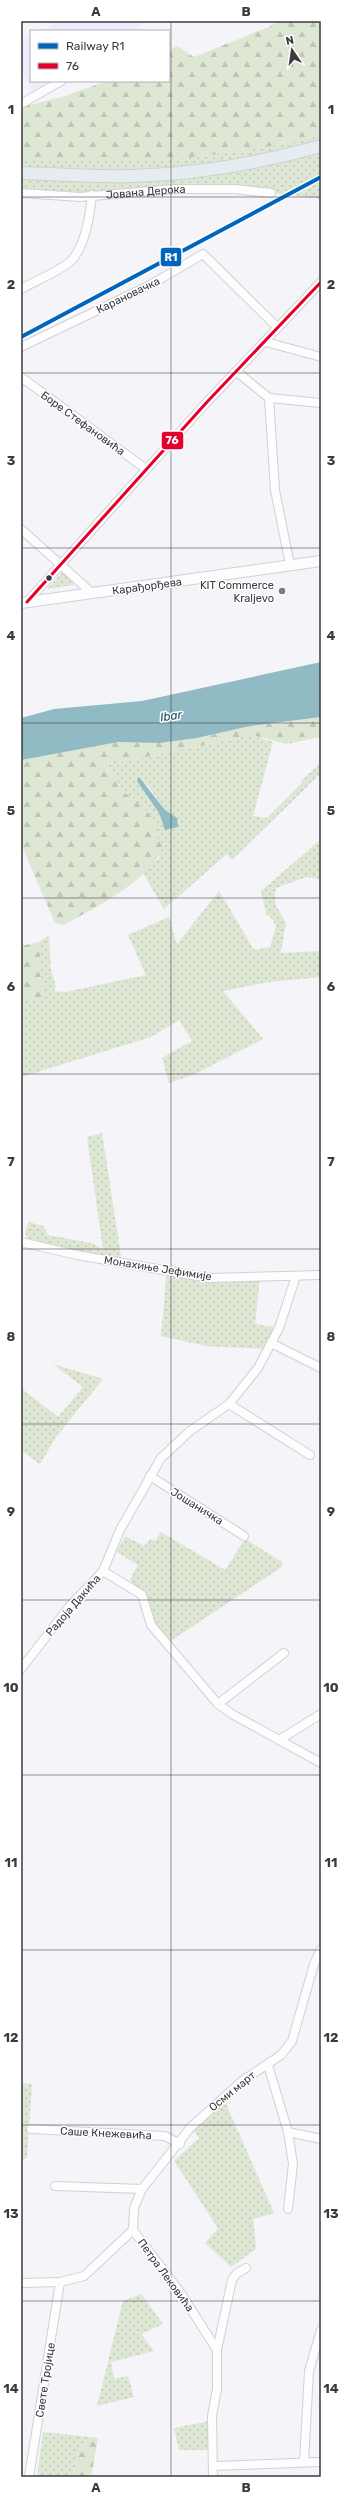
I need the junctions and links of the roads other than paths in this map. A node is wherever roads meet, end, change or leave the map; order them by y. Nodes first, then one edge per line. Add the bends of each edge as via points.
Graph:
1 (59, 82) edge
2 (21, 104) edge
3 (321, 146) edge
4 (21, 173) edge
5 (21, 193) edge
6 (271, 193) dead end
7 (92, 196) junction
8 (321, 282) edge
9 (21, 289) edge
10 (278, 328) junction
11 (266, 342) junction
12 (21, 348) edge
13 (321, 357) edge
14 (237, 372) junction
15 (21, 377) edge
16 (269, 398) junction
17 (321, 403) edge
18 (146, 469) junction
19 (21, 529) edge
20 (321, 561) edge
21 (290, 565) junction
22 (60, 566) junction
23 (92, 593) junction
24 (24, 603) edge
25 (21, 1242) edge
26 (321, 1275) edge
27 (296, 1276) junction
28 (271, 1343) junction
29 (321, 1368) edge
30 (229, 1404) junction
31 (310, 1455) dead end
32 (150, 1476) junction
33 (244, 1536) dead end
34 (103, 1571) junction
35 (284, 1652) dead end
36 (21, 1669) edge
37 (218, 1704) junction
38 (321, 1714) edge
39 (280, 1740) junction
40 (321, 1763) edge
41 (320, 1951) edge
42 (268, 2064) junction
43 (31, 2129) dead end
44 (288, 2132) junction
45 (321, 2138) edge
46 (180, 2144) junction
47 (55, 2186) dead end
48 (142, 2189) junction
49 (288, 2209) dead end
50 (133, 2230) junction
51 (246, 2268) dead end
52 (60, 2282) junction
53 (21, 2283) edge
54 (321, 2330) edge
55 (217, 2350) junction
56 (304, 2462) junction
57 (321, 2462) edge
58 (213, 2466) junction
59 (29, 2477) edge
60 (213, 2477) edge

1 - 2 street
3 - 4 main road, Јована Дерока via 230,167 179,174 135,176
5 - 7 street, Јована Дерока
6 - 7 street, Јована Дерока via 234,189 175,189
7 - 9 street via 81,245 72,260
8 - 10 street
10 - 11 street
10 - 12 street, Карановачка via 203,254 150,285
11 - 13 street
11 - 14 street
14 - 16 street
14 - 18 street
15 - 18 street, Боре Стефановића
16 - 17 street
16 - 21 street via 275,490
18 - 22 street
19 - 22 street
20 - 21 street, Карађорђева
21 - 23 street, Карађорђева
22 - 23 street
22 - 24 street
23 - 24 street, Карађорђева
25 - 27 street, Монахиње Јефимије via 77,1255 209,1278
26 - 27 street
27 - 28 street via 279,1328
28 - 29 street
28 - 30 street via 258,1368
30 - 31 street
30 - 32 street via 190,1431 161,1458
32 - 33 street, Јошаничка
32 - 34 street via 120,1530
34 - 36 street, Радоја Дакића via 69,1607
34 - 37 street, Радоја Дакића via 142,1595 151,1625
35 - 37 street
37 - 39 street, Радоја Дакића
38 - 39 street
39 - 40 street, Радоја Дакића
41 - 42 street, Осми март via 292,2041 281,2055
42 - 44 street
42 - 46 street, Осми март via 242,2081 211,2108 191,2127
43 - 46 street, Саше Кнежевића via 165,2136
44 - 45 street
44 - 49 street via 293,2164
46 - 48 street, Осми март
47 - 48 street
48 - 50 street, Осми март via 134,2208
50 - 52 street, Петра Лековића via 84,2276
50 - 55 street, Петра Лековића via 180,2292
51 - 55 street via 232,2280
52 - 53 street, Петра Лековића
52 - 59 street, Свете Тројице
54 - 56 street via 310,2371
55 - 58 street via 212,2416
56 - 57 street
56 - 58 street
58 - 60 street

